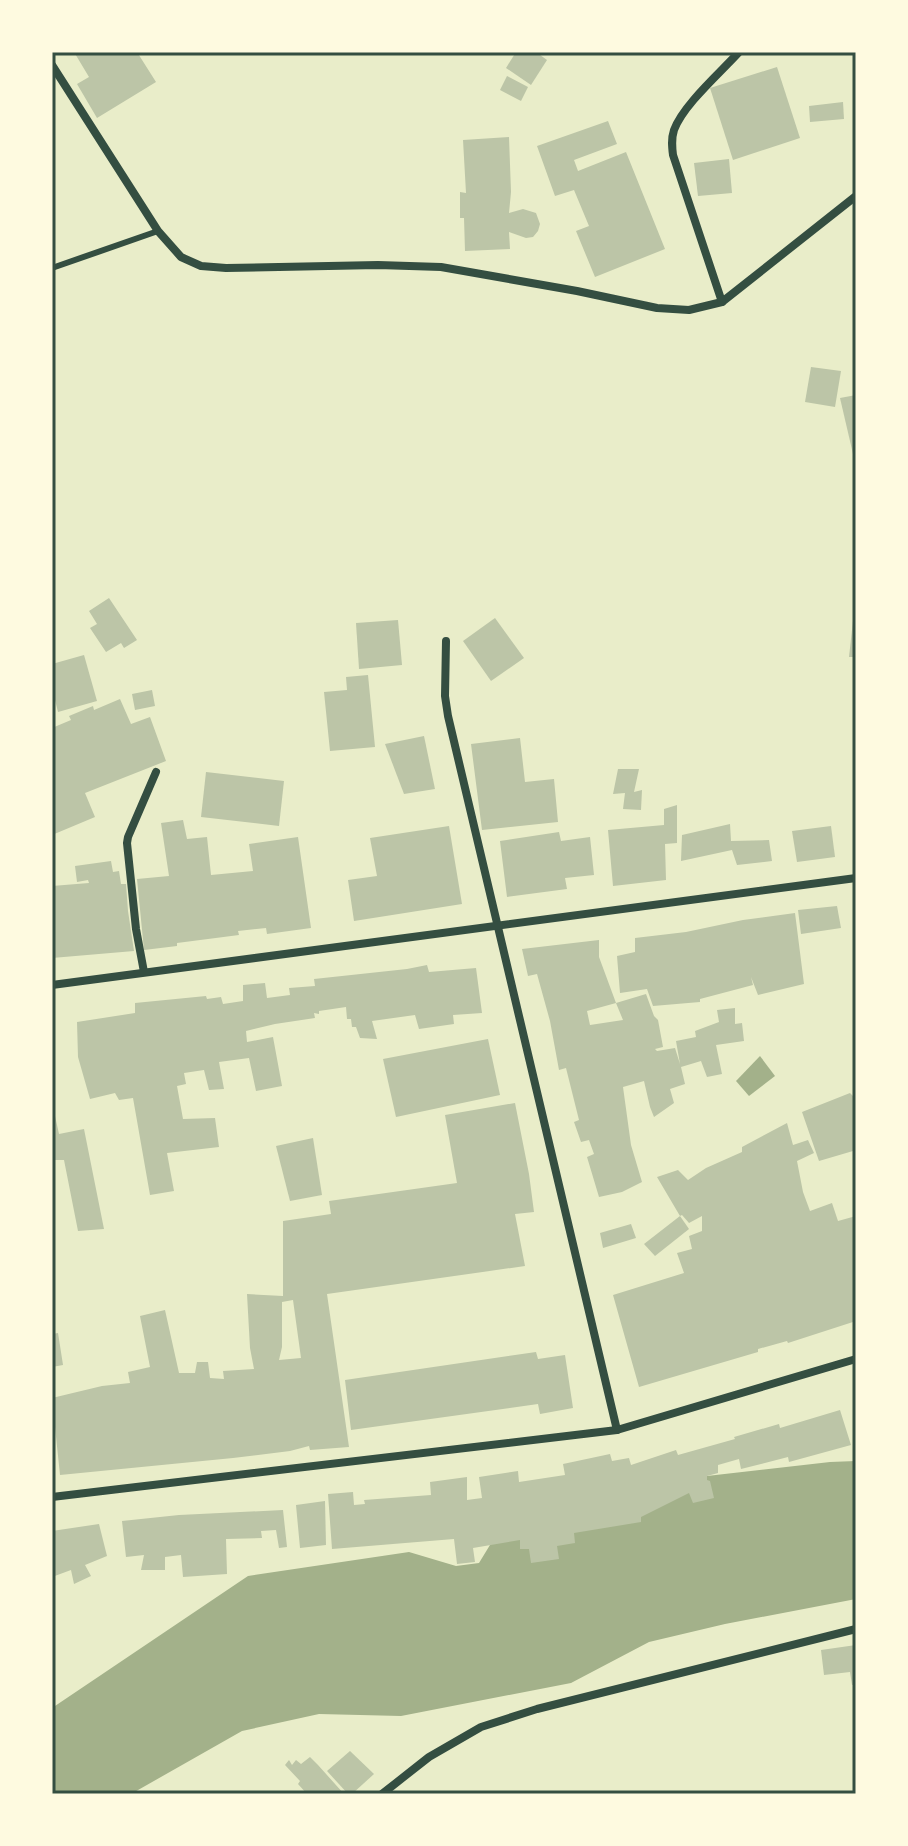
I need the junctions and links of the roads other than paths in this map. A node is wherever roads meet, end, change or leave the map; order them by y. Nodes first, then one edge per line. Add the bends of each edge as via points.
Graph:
1 (739, 52) edge
2 (52, 65) edge
3 (856, 196) edge
4 (158, 231) junction
5 (52, 268) edge
6 (722, 302) junction
7 (446, 641) dead end
8 (156, 772) dead end
9 (856, 878) edge
10 (496, 925) junction
11 (144, 972) junction
12 (52, 985) edge
13 (856, 1359) edge
14 (617, 1430) junction
15 (52, 1497) edge
16 (856, 1629) edge
17 (382, 1794) edge

1 - 6 street via 690,105 672,142
2 - 4 street
3 - 6 street
4 - 5 lane
4 - 6 street via 181,257 201,266 441,267 657,308 689,310
7 - 10 street via 446,707
8 - 11 street via 127,843
9 - 10 street
10 - 11 street
10 - 14 street
11 - 12 street
13 - 14 street
14 - 15 street
16 - 17 street via 481,1727 429,1757

